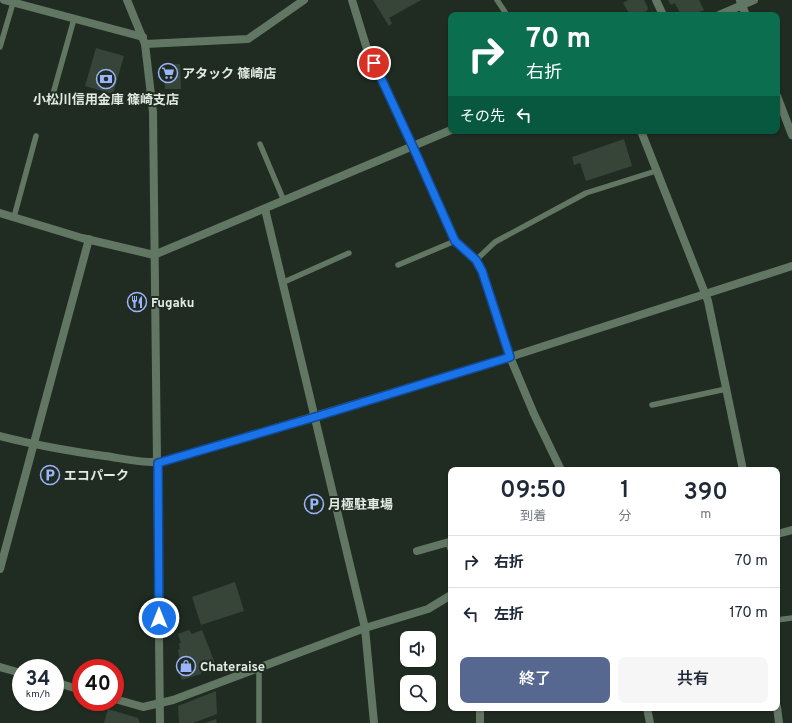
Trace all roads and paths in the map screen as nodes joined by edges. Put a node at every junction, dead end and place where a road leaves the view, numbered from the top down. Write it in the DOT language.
graph roads {
  1 [pos="4,0"];
  2 [pos="127,0"];
  3 [pos="304,0"];
  4 [pos="352,0"];
  5 [pos="497,0"];
  6 [pos="656,0"];
  7 [pos="754,0"];
  8 [pos="741,2"];
  9 [pos="13,3"];
  10 [pos="505,12"];
  11 [pos="662,12"];
  12 [pos="724,12"];
  13 [pos="745,12"];
  14 [pos="74,19"];
  15 [pos="144,41"];
  16 [pos="0,47"];
  17 [pos="51,101"];
  18 [pos="780,104"];
  19 [pos="448,131"];
  20 [pos="642,134"];
  21 [pos="36,136"];
  22 [pos="792,136"];
  23 [pos="260,144"];
  24 [pos="413,147"];
  25 [pos="656,171"];
  26 [pos="284,201"];
  27 [pos="265,209"];
  28 [pos="0,213"];
  29 [pos="14,217"];
  30 [pos="89,239"];
  31 [pos="455,241"];
  32 [pos="350,253"];
  33 [pos="154,255"];
  34 [pos="476,260"];
  35 [pos="398,265"];
  36 [pos="792,266"];
  37 [pos="284,282"];
  38 [pos="705,294"];
  39 [pos="510,357"];
  40 [pos="726,390"];
  41 [pos="652,405"];
  42 [pos="315,417"];
  43 [pos="0,436"];
  44 [pos="34,445"];
  45 [pos="158,463"];
  46 [pos="560,467"];
  47 [pos="741,467"];
  48 [pos="792,530"];
  49 [pos="780,533"];
  50 [pos="448,542"];
  51 [pos="417,551"];
  52 [pos="0,569"];
  53 [pos="448,596"];
  54 [pos="792,618"];
  55 [pos="780,620"];
  56 [pos="366,628"];
  57 [pos="0,667"];
  58 [pos="259,668"];
  59 [pos="12,670"];
  60 [pos="124,701"];
  61 [pos="159,704"];
  62 [pos="480,711"];
  63 [pos="648,711"];
  64 [pos="778,711"];
  65 [pos="160,723"];
  66 [pos="259,723"];
  67 [pos="374,723"];
  68 [pos="480,723"];
  69 [pos="650,723"];
  70 [pos="779,723"];
  1 -- 9 [label="street"];
  2 -- 15 [label="street"];
  3 -- 15 [label="street"];
  4 -- 24 [label="street"];
  5 -- 10 [label="lane"];
  6 -- 11 [label="street"];
  7 -- 8 [label="street"];
  8 -- 12 [label="street"];
  8 -- 13 [label="street"];
  9 -- 14 [label="street"];
  9 -- 16 [label="lane"];
  14 -- 15 [label="street"];
  14 -- 17 [label="lane"];
  15 -- 33 [label="street"];
  18 -- 22 [label="street"];
  19 -- 24 [label="street"];
  20 -- 25 [label="street"];
  21 -- 29 [label="lane"];
  23 -- 26 [label="lane"];
  24 -- 26 [label="street"];
  24 -- 31 [label="street"];
  25 -- 34 [label="lane"];
  25 -- 38 [label="street"];
  26 -- 27 [label="street"];
  27 -- 33 [label="street"];
  27 -- 37 [label="street"];
  28 -- 29 [label="street"];
  29 -- 30 [label="street"];
  30 -- 33 [label="street"];
  30 -- 44 [label="street"];
  31 -- 34 [label="street"];
  31 -- 35 [label="lane"];
  32 -- 37 [label="lane"];
  33 -- 45 [label="street"];
  34 -- 39 [label="street"];
  36 -- 38 [label="street"];
  37 -- 42 [label="street"];
  38 -- 39 [label="street"];
  38 -- 40 [label="street"];
  39 -- 42 [label="street"];
  39 -- 46 [label="street"];
  40 -- 41 [label="lane"];
  40 -- 47 [label="street"];
  42 -- 45 [label="street"];
  42 -- 56 [label="street"];
  43 -- 44 [label="street"];
  44 -- 45 [label="street"];
  44 -- 52 [label="street"];
  45 -- 61 [label="street"];
  48 -- 49 [label="street"];
  50 -- 51 [label="street"];
  53 -- 56 [label="street"];
  54 -- 55 [label="lane"];
  56 -- 58 [label="street"];
  56 -- 67 [label="street"];
  57 -- 59 [label="street"];
  58 -- 61 [label="street"];
  58 -- 66 [label="lane"];
  60 -- 61 [label="street"];
  61 -- 65 [label="street"];
  62 -- 68 [label="street"];
  63 -- 69 [label="street"];
  64 -- 70 [label="street"];
}
